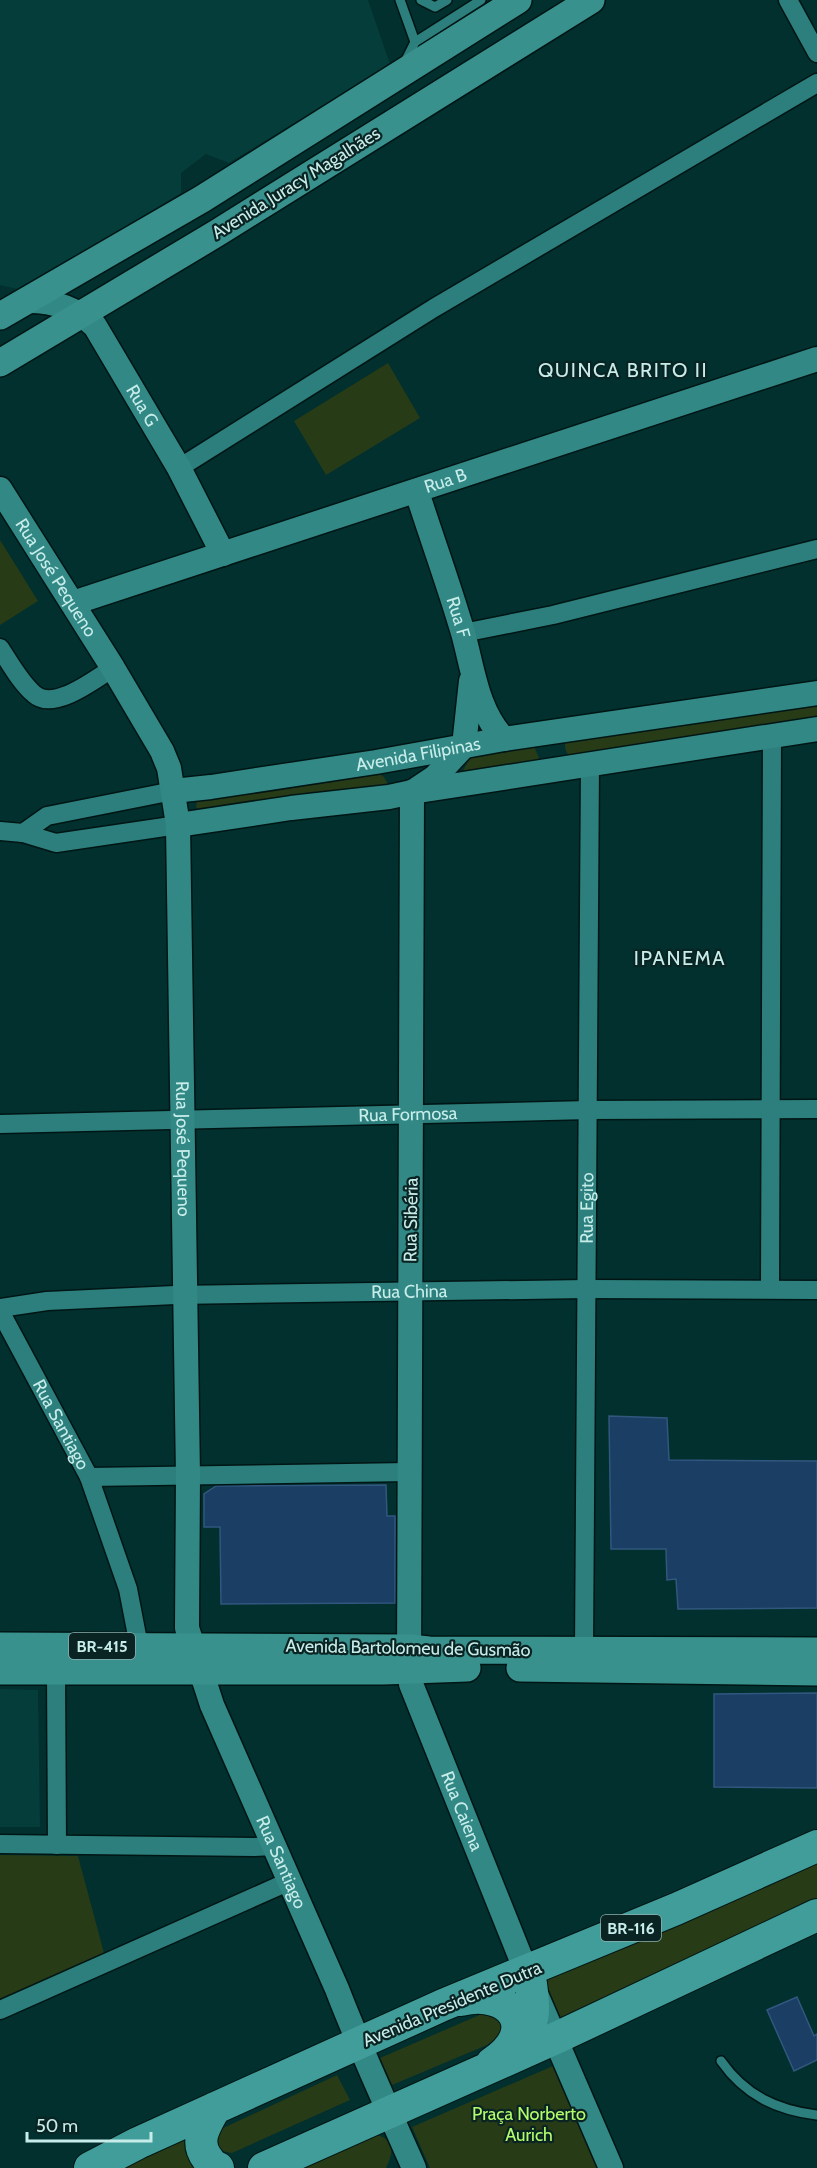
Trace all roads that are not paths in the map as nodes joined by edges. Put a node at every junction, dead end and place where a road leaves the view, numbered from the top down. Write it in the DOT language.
graph roads {
  1 [pos="400,0"];
  2 [pos="421,0"];
  3 [pos="447,0"];
  4 [pos="481,0"];
  5 [pos="518,0"];
  6 [pos="591,0"];
  7 [pos="788,0"];
  8 [pos="414,42"];
  9 [pos="817,53"];
  10 [pos="397,77"];
  11 [pos="817,83"];
  12 [pos="202,199"];
  13 [pos="217,233"];
  14 [pos="24,301"];
  15 [pos="82,314"];
  16 [pos="0,316"];
  17 [pos="817,359"];
  18 [pos="0,363"];
  19 [pos="179,468"];
  20 [pos="0,489"];
  21 [pos="417,492"];
  22 [pos="817,549"];
  23 [pos="224,554"];
  24 [pos="73,603"];
  25 [pos="463,633"];
  26 [pos="0,648"];
  27 [pos="113,668"];
  28 [pos="472,671"];
  29 [pos="817,693"];
  30 [pos="817,729"];
  31 [pos="561,731"];
  32 [pos="531,736"];
  33 [pos="772,736"];
  34 [pos="504,739"];
  35 [pos="464,746"];
  36 [pos="376,762"];
  37 [pos="578,766"];
  38 [pos="537,772"];
  39 [pos="173,791"];
  40 [pos="412,792"];
  41 [pos="178,825"];
  42 [pos="0,831"];
  43 [pos="23,832"];
  44 [pos="817,1109"];
  45 [pos="589,1110"];
  46 [pos="771,1110"];
  47 [pos="412,1114"];
  48 [pos="181,1119"];
  49 [pos="0,1124"];
  50 [pos="586,1289"];
  51 [pos="770,1289"];
  52 [pos="817,1290"];
  53 [pos="410,1292"];
  54 [pos="185,1295"];
  55 [pos="0,1309"];
  56 [pos="409,1472"];
  57 [pos="188,1476"];
  58 [pos="89,1477"];
  59 [pos="0,1646"];
  60 [pos="139,1646"];
  61 [pos="584,1650"];
  62 [pos="817,1651"];
  63 [pos="199,1654"];
  64 [pos="409,1658"];
  65 [pos="0,1671"];
  66 [pos="56,1671"];
  67 [pos="169,1671"];
  68 [pos="817,1672"];
  69 [pos="212,1705"];
  70 [pos="0,1845"];
  71 [pos="57,1845"];
  72 [pos="274,1845"];
  73 [pos="817,1846"];
  74 [pos="290,1881"];
  75 [pos="817,1915"];
  76 [pos="528,1978"];
  77 [pos="443,2005"];
  78 [pos="0,2010"];
  79 [pos="555,2038"];
  80 [pos="359,2043"];
  81 [pos="512,2048"];
  82 [pos="721,2061"];
  83 [pos="476,2073"];
  84 [pos="215,2108"];
  85 [pos="389,2112"];
  86 [pos="817,2115"];
  87 [pos="90,2168"];
  88 [pos="218,2168"];
  89 [pos="264,2168"];
  90 [pos="414,2168"];
  91 [pos="611,2168"];
  1 -- 8 [label="lane"];
  2 -- 3 [label="lane"];
  4 -- 8 [label="lane"];
  5 -- 10 [label="main road, Avenida Juracy Magalhães"];
  6 -- 13 [label="main road, Avenida Juracy Magalhães"];
  7 -- 9 [label="street"];
  8 -- 10 [label="lane"];
  10 -- 12 [label="main road, Avenida Juracy Magalhães"];
  11 -- 19 [label="street"];
  12 -- 13 [label="main road"];
  12 -- 14 [label="main road, Avenida Juracy Magalhães"];
  13 -- 15 [label="main road, Avenida Juracy Magalhães"];
  14 -- 15 [label="main road, Rua G"];
  14 -- 16 [label="main road, Avenida Juracy Magalhães"];
  15 -- 18 [label="main road, Avenida Juracy Magalhães"];
  15 -- 19 [label="main road, Rua G"];
  17 -- 21 [label="main road, Rua B"];
  19 -- 23 [label="main road, Rua G"];
  20 -- 24 [label="main road, Rua José Pequeno"];
  21 -- 23 [label="main road, Rua B"];
  21 -- 25 [label="main road, Rua F"];
  22 -- 25 [label="street"];
  23 -- 24 [label="main road, Rua B"];
  24 -- 27 [label="main road, Rua José Pequeno"];
  25 -- 28 [label="main road, Rua F"];
  26 -- 27 [label="street"];
  27 -- 39 [label="main road, Rua José Pequeno"];
  28 -- 34 [label="main road, Rua F"];
  28 -- 35 [label="main road"];
  29 -- 31 [label="main road, Avenida Filipinas"];
  30 -- 33 [label="main road, Avenida Filipinas"];
  31 -- 32 [label="main road, Avenida Filipinas"];
  31 -- 37 [label="main road"];
  32 -- 34 [label="main road, Avenida Filipinas"];
  32 -- 38 [label="main road"];
  33 -- 37 [label="main road, Avenida Filipinas"];
  33 -- 46 [label="street"];
  34 -- 35 [label="main road, Avenida Filipinas"];
  35 -- 36 [label="main road, Avenida Filipinas"];
  35 -- 40 [label="main road"];
  36 -- 39 [label="main road, Avenida Filipinas"];
  36 -- 40 [label="main road"];
  37 -- 38 [label="main road, Avenida Filipinas"];
  37 -- 45 [label="street, Rua Egito"];
  38 -- 40 [label="main road, Avenida Filipinas"];
  39 -- 41 [label="main road, Rua José Pequeno"];
  39 -- 43 [label="street, Avenida Filipinas"];
  40 -- 41 [label="main road, Avenida Filipinas"];
  40 -- 47 [label="main road, Rua Sibéria"];
  41 -- 43 [label="street, Avenida Filipinas"];
  41 -- 48 [label="main road, Rua José Pequeno"];
  42 -- 43 [label="street, Avenida Filipinas"];
  44 -- 46 [label="street, Rua Formosa"];
  45 -- 46 [label="street, Rua Formosa"];
  45 -- 47 [label="street, Rua Formosa"];
  45 -- 50 [label="street, Rua Egito"];
  46 -- 51 [label="street"];
  47 -- 48 [label="street, Rua Formosa"];
  47 -- 53 [label="main road, Rua Sibéria"];
  48 -- 49 [label="street, Rua Formosa"];
  48 -- 54 [label="main road, Rua José Pequeno"];
  50 -- 51 [label="street, Rua China"];
  50 -- 53 [label="street, Rua China"];
  50 -- 61 [label="street, Rua Egito"];
  51 -- 52 [label="street, Rua China"];
  53 -- 54 [label="street, Rua China"];
  53 -- 56 [label="main road, Rua Sibéria"];
  54 -- 55 [label="street, Rua China"];
  54 -- 57 [label="main road, Rua José Pequeno"];
  55 -- 58 [label="street, Rua Santiago"];
  56 -- 57 [label="street"];
  56 -- 64 [label="main road, Rua Sibéria"];
  57 -- 58 [label="street"];
  57 -- 63 [label="main road, Rua José Pequeno"];
  58 -- 60 [label="street, Rua Santiago"];
  59 -- 60 [label="main road, Avenida Bartolomeu de Gusmão / BR-415"];
  60 -- 63 [label="main road, Avenida Bartolomeu de Gusmão / BR-415"];
  61 -- 62 [label="main road, Avenida Bartolomeu de Gusmão"];
  61 -- 64 [label="main road, Avenida Bartolomeu de Gusmão"];
  63 -- 64 [label="main road, Avenida Bartolomeu de Gusmão"];
  63 -- 67 [label="main road, Avenida Bartolomeu de Gusmão"];
  63 -- 69 [label="main road, Rua Santiago"];
  64 -- 68 [label="main road, Avenida Bartolomeu de Gusmão"];
  64 -- 76 [label="main road, Rua Caiena"];
  65 -- 66 [label="main road, Avenida Bartolomeu de Gusmão"];
  66 -- 67 [label="main road, Avenida Bartolomeu de Gusmão"];
  66 -- 71 [label="street"];
  67 -- 69 [label="main road"];
  69 -- 72 [label="main road, Rua Santiago"];
  70 -- 71 [label="street"];
  71 -- 72 [label="street"];
  72 -- 74 [label="main road, Rua Santiago"];
  73 -- 76 [label="highway, Avenida Presidente Dutra / BR-116"];
  74 -- 78 [label="street"];
  74 -- 80 [label="main road, Rua Santiago"];
  75 -- 79 [label="highway"];
  76 -- 77 [label="highway, Avenida Presidente Dutra / BR-116"];
  76 -- 79 [label="main road, Rua Caiena"];
  76 -- 81 [label="highway"];
  77 -- 80 [label="highway, Avenida Presidente Dutra / BR-116"];
  77 -- 81 [label="highway"];
  79 -- 83 [label="highway"];
  79 -- 91 [label="main road, Rua Caiena"];
  80 -- 84 [label="highway, Avenida Presidente Dutra / BR-116"];
  80 -- 85 [label="main road, Rua Santiago"];
  81 -- 83 [label="highway"];
  82 -- 86 [label="lane"];
  83 -- 85 [label="highway"];
  84 -- 87 [label="highway, Avenida Presidente Dutra / BR-116"];
  84 -- 88 [label="highway"];
  85 -- 89 [label="highway"];
  85 -- 90 [label="main road, Rua Santiago"];
}
